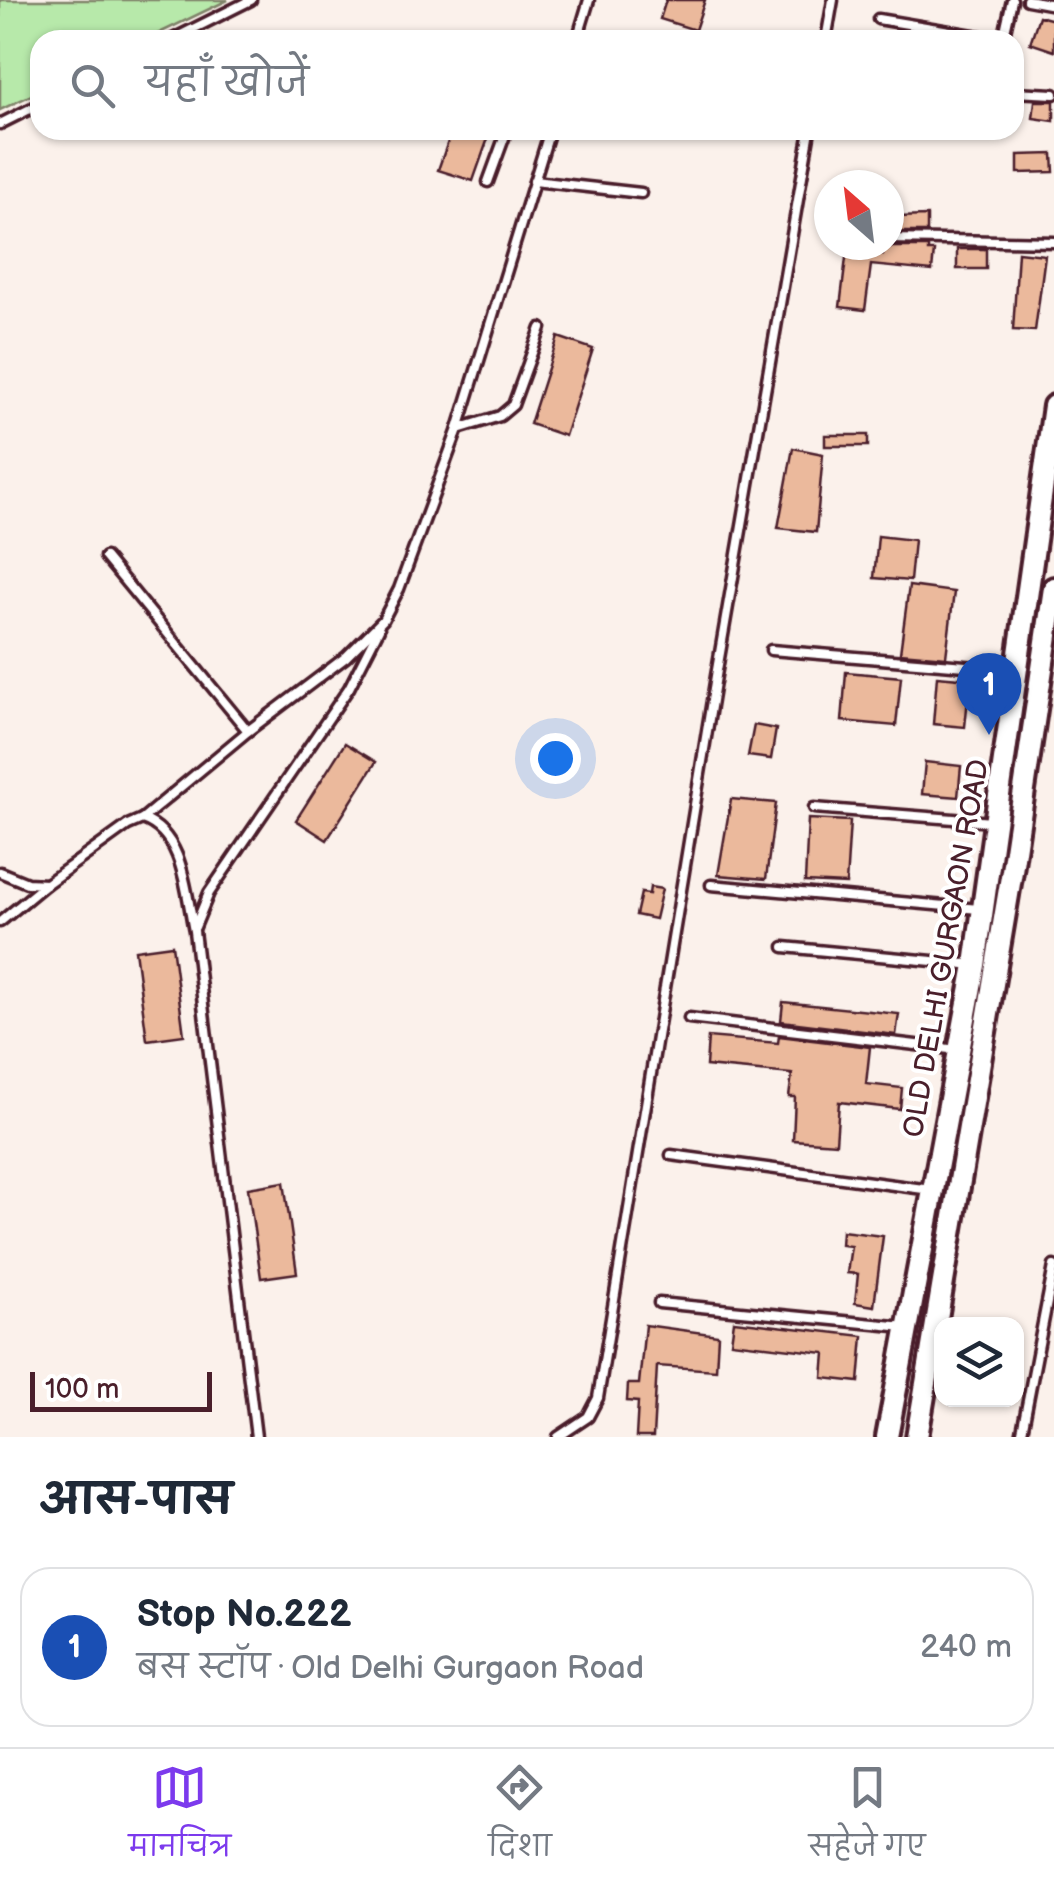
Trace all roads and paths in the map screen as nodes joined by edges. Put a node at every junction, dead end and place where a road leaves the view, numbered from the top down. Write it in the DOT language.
graph roads {
  1 [pos="251,0"];
  2 [pos="589,0"];
  3 [pos="833,0"];
  4 [pos="1012,0"];
  5 [pos="1028,0"];
  6 [pos="1054,5"];
  7 [pos="878,19"];
  8 [pos="191,30"];
  9 [pos="581,30"];
  10 [pos="828,30"];
  11 [pos="943,30"];
  12 [pos="1005,30"];
  13 [pos="1024,92"];
  14 [pos="1054,94"];
  15 [pos="30,109"];
  16 [pos="0,124"];
  17 [pos="503,140"];
  18 [pos="547,140"];
  19 [pos="808,140"];
  20 [pos="534,181"];
  21 [pos="488,182"];
  22 [pos="641,194"];
  23 [pos="904,239"];
  24 [pos="1054,242"];
  25 [pos="540,328"];
  26 [pos="1054,406"];
  27 [pos="458,429"];
  28 [pos="105,557"];
  29 [pos="1054,588"];
  30 [pos="383,620"];
  31 [pos="1024,621"];
  32 [pos="1052,626"];
  33 [pos="771,650"];
  34 [pos="1018,670"];
  35 [pos="248,730"];
  36 [pos="814,808"];
  37 [pos="142,819"];
  38 [pos="997,822"];
  39 [pos="0,872"];
  40 [pos="46,884"];
  41 [pos="712,885"];
  42 [pos="983,910"];
  43 [pos="0,922"];
  44 [pos="194,931"];
  45 [pos="784,947"];
  46 [pos="974,965"];
  47 [pos="689,1018"];
  48 [pos="958,1050"];
  49 [pos="672,1154"];
  50 [pos="931,1190"];
  51 [pos="1054,1266"];
  52 [pos="659,1303"];
  53 [pos="905,1327"];
  54 [pos="256,1437"];
  55 [pos="558,1437"];
  56 [pos="887,1437"];
  57 [pos="917,1437"];
  58 [pos="1021,1437"];
  1 -- 8 [label="lane"];
  2 -- 9 [label="lane"];
  3 -- 10 [label="lane"];
  4 -- 12 [label="lane"];
  5 -- 6 [label="lane"];
  7 -- 11 [label="lane"];
  13 -- 14 [label="lane"];
  15 -- 16 [label="lane"];
  17 -- 21 [label="lane"];
  18 -- 20 [label="lane"];
  19 -- 55 [label="lane"];
  20 -- 22 [label="lane"];
  20 -- 27 [label="lane"];
  23 -- 24 [label="lane"];
  25 -- 27 [label="lane"];
  26 -- 31 [label="main road, OLD DELHI GURGAON ROAD"];
  27 -- 30 [label="lane"];
  28 -- 35 [label="lane"];
  29 -- 32 [label="main road, OLD DELHI GURGAON ROAD"];
  30 -- 35 [label="lane"];
  30 -- 44 [label="lane"];
  31 -- 32 [label="main road"];
  31 -- 34 [label="main road, OLD DELHI GURGAON ROAD"];
  32 -- 57 [label="main road, OLD DELHI GURGAON ROAD"];
  33 -- 34 [label="lane"];
  34 -- 38 [label="main road, OLD DELHI GURGAON ROAD"];
  35 -- 37 [label="lane"];
  36 -- 38 [label="lane"];
  37 -- 40 [label="lane"];
  37 -- 44 [label="lane"];
  38 -- 42 [label="main road, OLD DELHI GURGAON ROAD"];
  39 -- 40 [label="lane"];
  40 -- 43 [label="lane"];
  41 -- 42 [label="lane"];
  42 -- 46 [label="main road, OLD DELHI GURGAON ROAD"];
  44 -- 54 [label="lane"];
  45 -- 46 [label="lane"];
  46 -- 48 [label="main road, OLD DELHI GURGAON ROAD"];
  47 -- 48 [label="lane"];
  48 -- 50 [label="main road, OLD DELHI GURGAON ROAD"];
  49 -- 50 [label="lane"];
  50 -- 53 [label="main road, OLD DELHI GURGAON ROAD"];
  51 -- 58 [label="lane"];
  52 -- 53 [label="lane"];
  53 -- 56 [label="main road, OLD DELHI GURGAON ROAD"];
}
